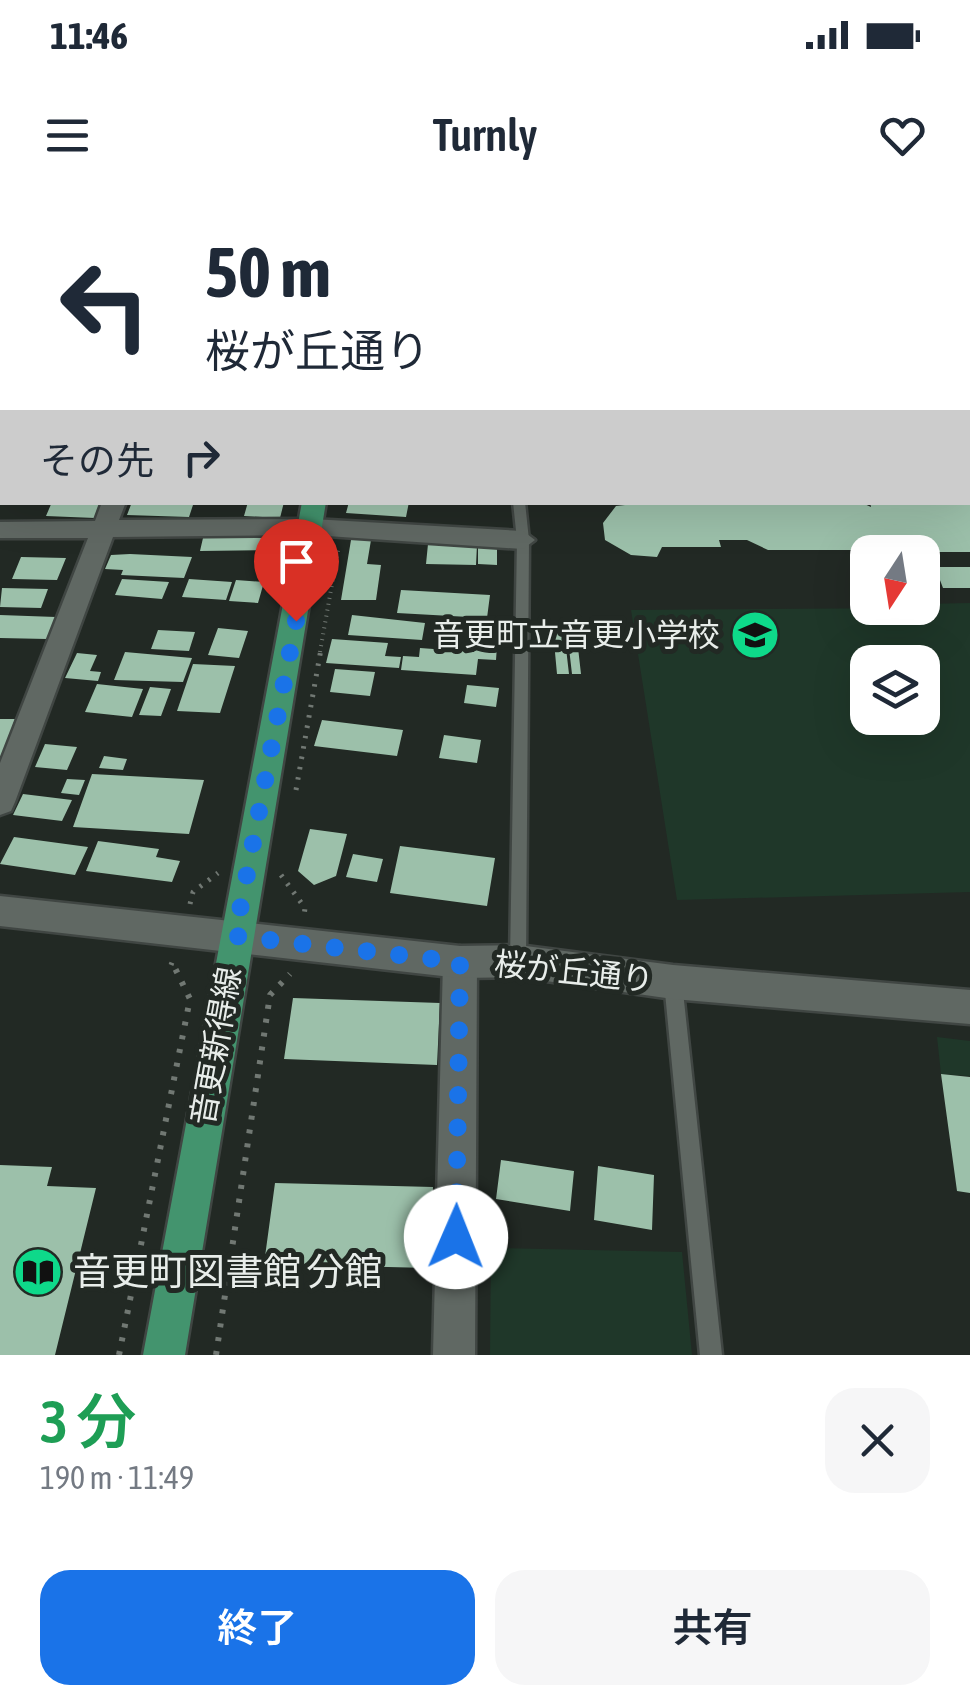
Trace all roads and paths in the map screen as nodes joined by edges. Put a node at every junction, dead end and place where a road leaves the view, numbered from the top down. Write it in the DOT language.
graph roads {
  1 [pos="519,505"];
  2 [pos="111,516"];
  3 [pos="323,519"];
  4 [pos="0,530"];
  5 [pos="523,540"];
  6 [pos="294,799"];
  7 [pos="0,802"];
  8 [pos="284,857"];
  9 [pos="193,892"];
  10 [pos="0,911"];
  11 [pos="185,931"];
  12 [pos="235,936"];
  13 [pos="300,941"];
  14 [pos="518,961"];
  15 [pos="460,962"];
  16 [pos="673,982"];
  17 [pos="970,1007"];
  18 [pos="119,1355"];
  19 [pos="164,1355"];
  20 [pos="216,1355"];
  21 [pos="454,1355"];
  22 [pos="711,1355"];
  1 -- 5 [label="lane"];
  2 -- 3 [label="street"];
  2 -- 4 [label="street"];
  2 -- 7 [label="street"];
  3 -- 5 [label="street"];
  3 -- 6 [label="path"];
  3 -- 12 [label="main road, 音更新得線"];
  5 -- 14 [label="lane"];
  8 -- 13 [label="path"];
  9 -- 11 [label="path"];
  10 -- 11 [label="street, 桜が丘通り"];
  11 -- 12 [label="street, 桜が丘通り"];
  11 -- 18 [label="path"];
  12 -- 13 [label="street, 桜が丘通り"];
  12 -- 19 [label="main road, 音更新得線"];
  13 -- 15 [label="street, 桜が丘通り"];
  13 -- 20 [label="path"];
  14 -- 15 [label="street, 桜が丘通り"];
  14 -- 16 [label="street, 桜が丘通り"];
  15 -- 21 [label="street"];
  16 -- 17 [label="street, 桜が丘通り"];
  16 -- 22 [label="lane"];
}
